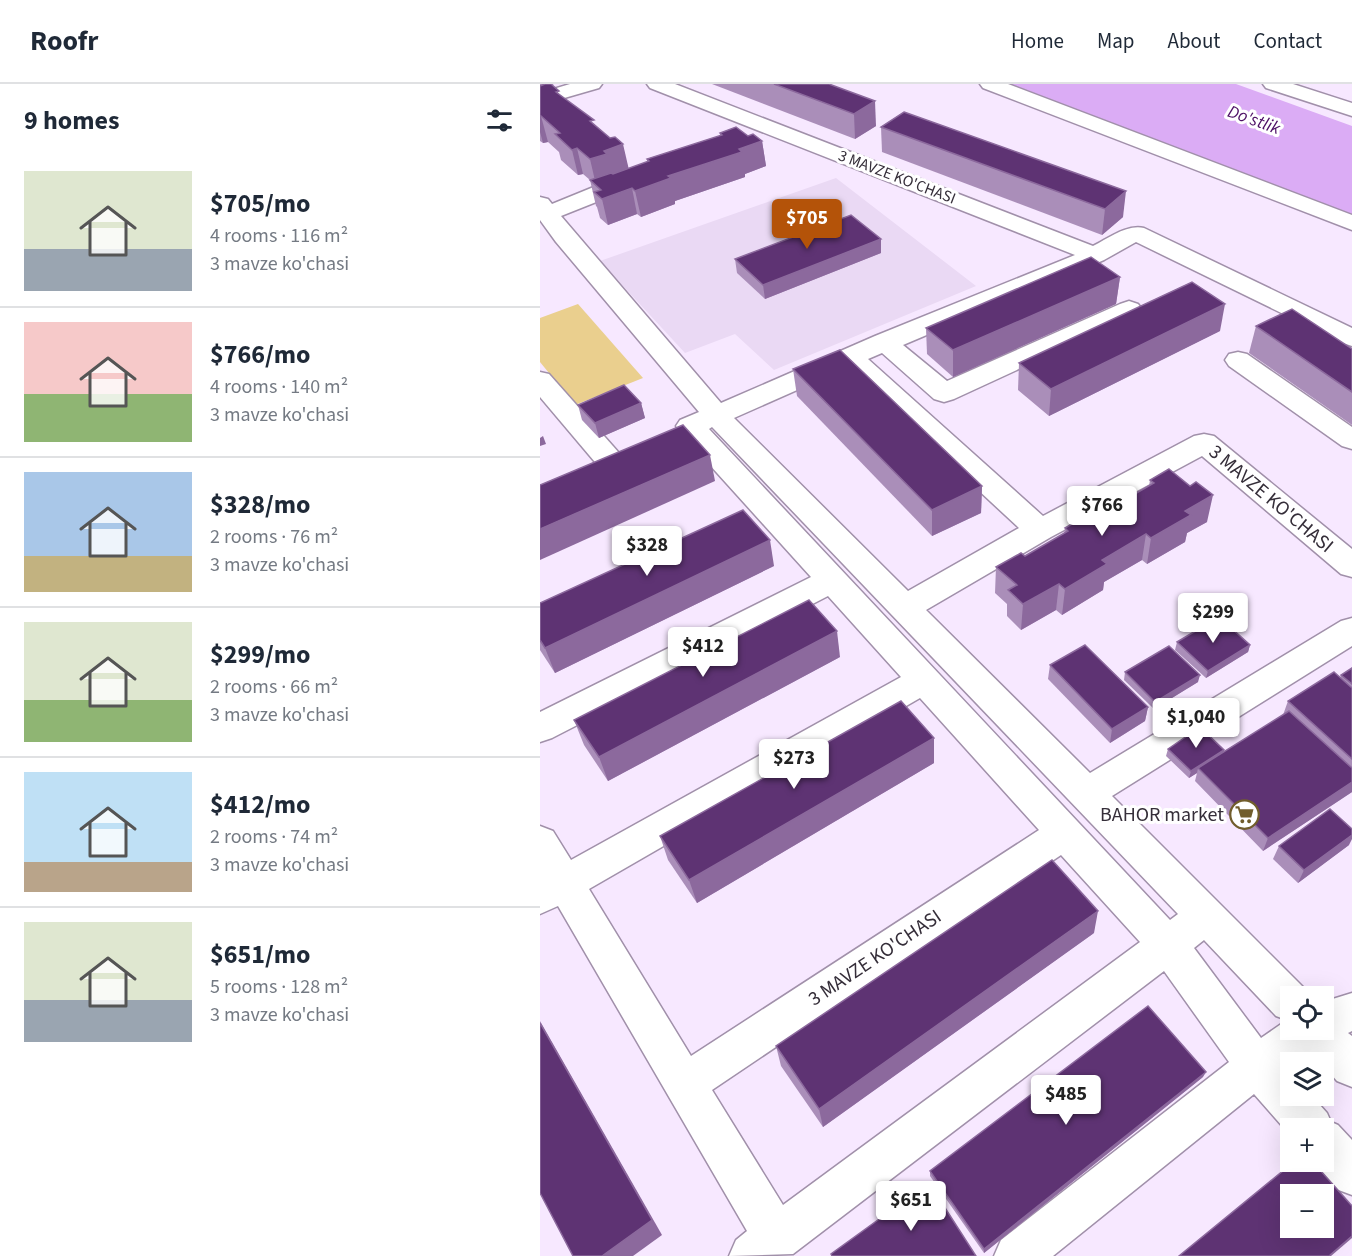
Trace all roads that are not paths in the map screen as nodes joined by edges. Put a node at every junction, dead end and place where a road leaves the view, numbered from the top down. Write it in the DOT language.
graph roads {
  1 [pos="592,84"];
  2 [pos="657,84"];
  3 [pos="990,84"];
  4 [pos="1273,84"];
  5 [pos="540,99"];
  6 [pos="1352,110"];
  7 [pos="765,127"];
  8 [pos="732,140"];
  9 [pos="657,170"];
  10 [pos="544,209"];
  11 [pos="1352,223"];
  12 [pos="564,237"];
  13 [pos="540,245"];
  14 [pos="1096,255"];
  15 [pos="1129,309"];
  16 [pos="1352,338"];
  17 [pos="884,342"];
  18 [pos="850,357"];
  19 [pos="1238,360"];
  20 [pos="540,380"];
  21 [pos="692,426"];
  22 [pos="1352,440"];
  23 [pos="610,461"];
  24 [pos="1040,530"];
  25 [pos="1352,566"];
  26 [pos="832,580"];
  27 [pos="904,608"];
  28 [pos="1352,630"];
  29 [pos="924,680"];
  30 [pos="540,728"];
  31 [pos="1086,794"];
  32 [pos="1064,833"];
  33 [pos="540,842"];
  34 [pos="552,890"];
  35 [pos="1206,916"];
  36 [pos="1167,944"];
  37 [pos="1280,992"];
  38 [pos="1352,1012"];
  39 [pos="1334,1018"];
  40 [pos="1293,1040"];
  41 [pos="1327,1040"];
  42 [pos="1257,1066"];
  43 [pos="1352,1066"];
  44 [pos="685,1084"];
  45 [pos="1303,1118"];
  46 [pos="1334,1153"];
  47 [pos="1352,1173"];
  48 [pos="765,1247"];
  49 [pos="1017,1256"];
  1 -- 5 [label="street"];
  2 -- 7 [label="street, 3 MAVZE KO'CHASI"];
  3 -- 11 [label="street"];
  4 -- 6 [label="street"];
  7 -- 8 [label="street"];
  7 -- 14 [label="street, 3 MAVZE KO'CHASI"];
  9 -- 10 [label="street"];
  10 -- 12 [label="street"];
  12 -- 13 [label="street"];
  12 -- 21 [label="street"];
  14 -- 16 [label="street"];
  14 -- 17 [label="street"];
  15 -- 17 [label="street"];
  17 -- 18 [label="street"];
  18 -- 21 [label="street"];
  18 -- 24 [label="street"];
  19 -- 22 [label="street"];
  20 -- 23 [label="street"];
  21 -- 26 [label="street"];
  21 -- 27 [label="street"];
  24 -- 25 [label="street, 3 MAVZE KO'CHASI"];
  24 -- 27 [label="street, 3 MAVZE KO'CHASI"];
  26 -- 29 [label="street"];
  26 -- 30 [label="street"];
  27 -- 31 [label="street"];
  28 -- 31 [label="street"];
  29 -- 32 [label="street"];
  29 -- 34 [label="street"];
  31 -- 35 [label="street"];
  32 -- 36 [label="street"];
  32 -- 44 [label="street, 3 MAVZE KO'CHASI"];
  33 -- 34 [label="street"];
  34 -- 44 [label="street"];
  35 -- 36 [label="street"];
  35 -- 37 [label="street"];
  36 -- 42 [label="street"];
  36 -- 48 [label="street"];
  38 -- 39 [label="street"];
  40 -- 42 [label="street"];
  41 -- 43 [label="street"];
  42 -- 45 [label="street"];
  42 -- 49 [label="street"];
  44 -- 48 [label="street"];
  46 -- 47 [label="street"];
}
